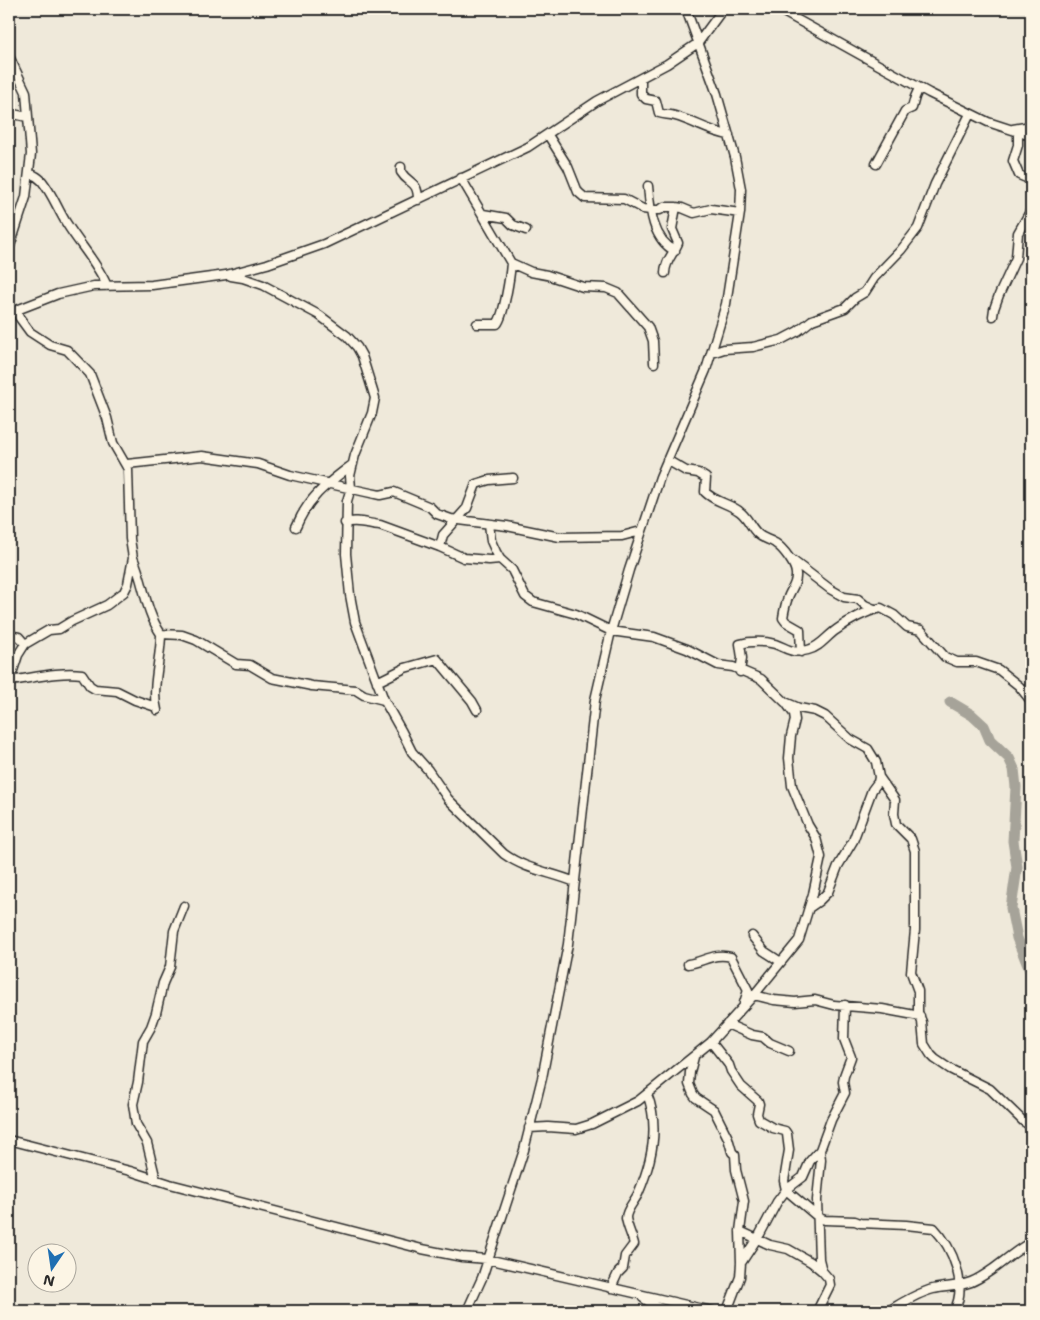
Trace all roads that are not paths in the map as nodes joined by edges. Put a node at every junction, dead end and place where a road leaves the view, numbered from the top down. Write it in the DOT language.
graph roads {
  1 [pos="686,9"];
  2 [pos="723,9"];
  3 [pos="778,9"];
  4 [pos="698,42"];
  5 [pos="9,56"];
  6 [pos="641,78"];
  7 [pos="919,88"];
  8 [pos="9,113"];
  9 [pos="970,114"];
  10 [pos="27,117"];
  11 [pos="1030,126"];
  12 [pos="1009,130"];
  13 [pos="1018,132"];
  14 [pos="729,134"];
  15 [pos="548,135"];
  16 [pos="1031,136"];
  17 [pos="876,164"];
  18 [pos="401,167"];
  19 [pos="29,173"];
  20 [pos="461,178"];
  21 [pos="1031,180"];
  22 [pos="648,186"];
  23 [pos="418,200"];
  24 [pos="676,207"];
  25 [pos="650,210"];
  26 [pos="1031,210"];
  27 [pos="740,213"];
  28 [pos="483,214"];
  29 [pos="526,230"];
  30 [pos="9,249"];
  31 [pos="675,251"];
  32 [pos="511,263"];
  33 [pos="665,273"];
  34 [pos="226,275"];
  35 [pos="107,286"];
  36 [pos="17,310"];
  37 [pos="9,313"];
  38 [pos="994,316"];
  39 [pos="477,324"];
  40 [pos="712,353"];
  41 [pos="654,362"];
  42 [pos="667,460"];
  43 [pos="127,464"];
  44 [pos="353,464"];
  45 [pos="513,478"];
  46 [pos="327,484"];
  47 [pos="350,488"];
  48 [pos="458,518"];
  49 [pos="345,523"];
  50 [pos="489,524"];
  51 [pos="296,526"];
  52 [pos="641,531"];
  53 [pos="440,547"];
  54 [pos="787,556"];
  55 [pos="133,558"];
  56 [pos="500,559"];
  57 [pos="874,609"];
  58 [pos="610,630"];
  59 [pos="161,634"];
  60 [pos="9,635"];
  61 [pos="25,644"];
  62 [pos="801,652"];
  63 [pos="740,672"];
  64 [pos="9,682"];
  65 [pos="377,682"];
  66 [pos="384,700"];
  67 [pos="1031,701"];
  68 [pos="785,702"];
  69 [pos="477,710"];
  70 [pos="879,777"];
  71 [pos="575,882"];
  72 [pos="184,906"];
  73 [pos="809,908"];
  74 [pos="752,936"];
  75 [pos="781,962"];
  76 [pos="688,964"];
  77 [pos="751,992"];
  78 [pos="845,1004"];
  79 [pos="920,1016"];
  80 [pos="727,1024"];
  81 [pos="711,1042"];
  82 [pos="789,1051"];
  83 [pos="694,1057"];
  84 [pos="647,1094"];
  85 [pos="1031,1126"];
  86 [pos="529,1128"];
  87 [pos="9,1140"];
  88 [pos="820,1150"];
  89 [pos="156,1180"];
  90 [pos="786,1190"];
  91 [pos="819,1218"];
  92 [pos="740,1231"];
  93 [pos="757,1238"];
  94 [pos="1031,1242"];
  95 [pos="487,1259"];
  96 [pos="742,1263"];
  97 [pos="822,1271"];
  98 [pos="959,1286"];
  99 [pos="611,1288"];
  100 [pos="639,1295"];
  101 [pos="467,1311"];
  102 [pos="668,1311"];
  103 [pos="712,1311"];
  104 [pos="727,1311"];
  105 [pos="817,1311"];
  106 [pos="888,1311"];
  107 [pos="954,1311"];
  1 -- 4 [label="street"];
  2 -- 4 [label="street"];
  3 -- 7 [label="street"];
  4 -- 6 [label="street"];
  4 -- 14 [label="street"];
  5 -- 10 [label="street"];
  6 -- 14 [label="street"];
  6 -- 15 [label="street"];
  7 -- 9 [label="street"];
  7 -- 17 [label="street"];
  8 -- 10 [label="street"];
  9 -- 12 [label="street"];
  9 -- 40 [label="street"];
  10 -- 19 [label="street"];
  11 -- 12 [label="street"];
  12 -- 13 [label="street"];
  13 -- 16 [label="street"];
  13 -- 21 [label="street"];
  14 -- 27 [label="street"];
  15 -- 20 [label="street"];
  15 -- 25 [label="street"];
  18 -- 23 [label="street"];
  19 -- 30 [label="street"];
  19 -- 35 [label="street"];
  20 -- 23 [label="street"];
  20 -- 28 [label="street"];
  22 -- 25 [label="street"];
  23 -- 34 [label="street"];
  24 -- 25 [label="street"];
  24 -- 27 [label="street"];
  24 -- 31 [label="street"];
  25 -- 31 [label="street"];
  26 -- 38 [label="street"];
  27 -- 40 [label="street"];
  28 -- 29 [label="street"];
  28 -- 32 [label="street"];
  31 -- 33 [label="street"];
  32 -- 39 [label="street"];
  32 -- 41 [label="street"];
  34 -- 35 [label="street"];
  34 -- 44 [label="street"];
  35 -- 36 [label="street"];
  36 -- 37 [label="street"];
  36 -- 43 [label="street"];
  40 -- 42 [label="street"];
  42 -- 52 [label="street"];
  42 -- 54 [label="street"];
  43 -- 46 [label="street"];
  43 -- 55 [label="street"];
  44 -- 46 [label="street"];
  44 -- 47 [label="street"];
  45 -- 48 [label="street"];
  46 -- 47 [label="street"];
  46 -- 51 [label="street"];
  47 -- 48 [label="street"];
  47 -- 49 [label="street"];
  48 -- 50 [label="street"];
  48 -- 53 [label="street"];
  49 -- 53 [label="street"];
  49 -- 65 [label="street"];
  50 -- 52 [label="street"];
  50 -- 56 [label="street"];
  52 -- 58 [label="street"];
  53 -- 56 [label="street"];
  54 -- 57 [label="street"];
  54 -- 62 [label="street"];
  55 -- 59 [label="street"];
  55 -- 61 [label="street"];
  56 -- 58 [label="street"];
  57 -- 62 [label="street"];
  57 -- 67 [label="street"];
  58 -- 63 [label="street"];
  58 -- 71 [label="street"];
  59 -- 64 [label="street"];
  59 -- 66 [label="street"];
  60 -- 61 [label="street"];
  61 -- 64 [label="street"];
  62 -- 63 [label="street"];
  63 -- 68 [label="street"];
  65 -- 66 [label="street"];
  65 -- 69 [label="street"];
  66 -- 71 [label="street"];
  68 -- 70 [label="street"];
  68 -- 73 [label="street"];
  70 -- 73 [label="street"];
  70 -- 79 [label="street"];
  71 -- 86 [label="street"];
  72 -- 89 [label="street"];
  73 -- 75 [label="street"];
  74 -- 75 [label="street"];
  75 -- 77 [label="street"];
  76 -- 77 [label="street"];
  77 -- 78 [label="street"];
  77 -- 80 [label="street"];
  78 -- 79 [label="street"];
  78 -- 88 [label="street"];
  79 -- 85 [label="street"];
  80 -- 81 [label="street"];
  80 -- 82 [label="street"];
  81 -- 83 [label="street"];
  81 -- 90 [label="street"];
  83 -- 84 [label="street"];
  83 -- 92 [label="street"];
  84 -- 86 [label="street"];
  84 -- 99 [label="street"];
  86 -- 95 [label="street"];
  87 -- 89 [label="street"];
  88 -- 90 [label="street"];
  88 -- 91 [label="street"];
  89 -- 95 [label="street"];
  90 -- 91 [label="street"];
  90 -- 93 [label="street"];
  91 -- 97 [label="street"];
  91 -- 98 [label="street"];
  92 -- 93 [label="street"];
  92 -- 96 [label="street"];
  93 -- 96 [label="street"];
  93 -- 97 [label="street"];
  94 -- 98 [label="street"];
  95 -- 99 [label="street"];
  95 -- 101 [label="street"];
  96 -- 104 [label="street"];
  97 -- 105 [label="street"];
  98 -- 106 [label="street"];
  98 -- 107 [label="street"];
  99 -- 100 [label="street"];
  100 -- 102 [label="street"];
  100 -- 103 [label="street"];
}
